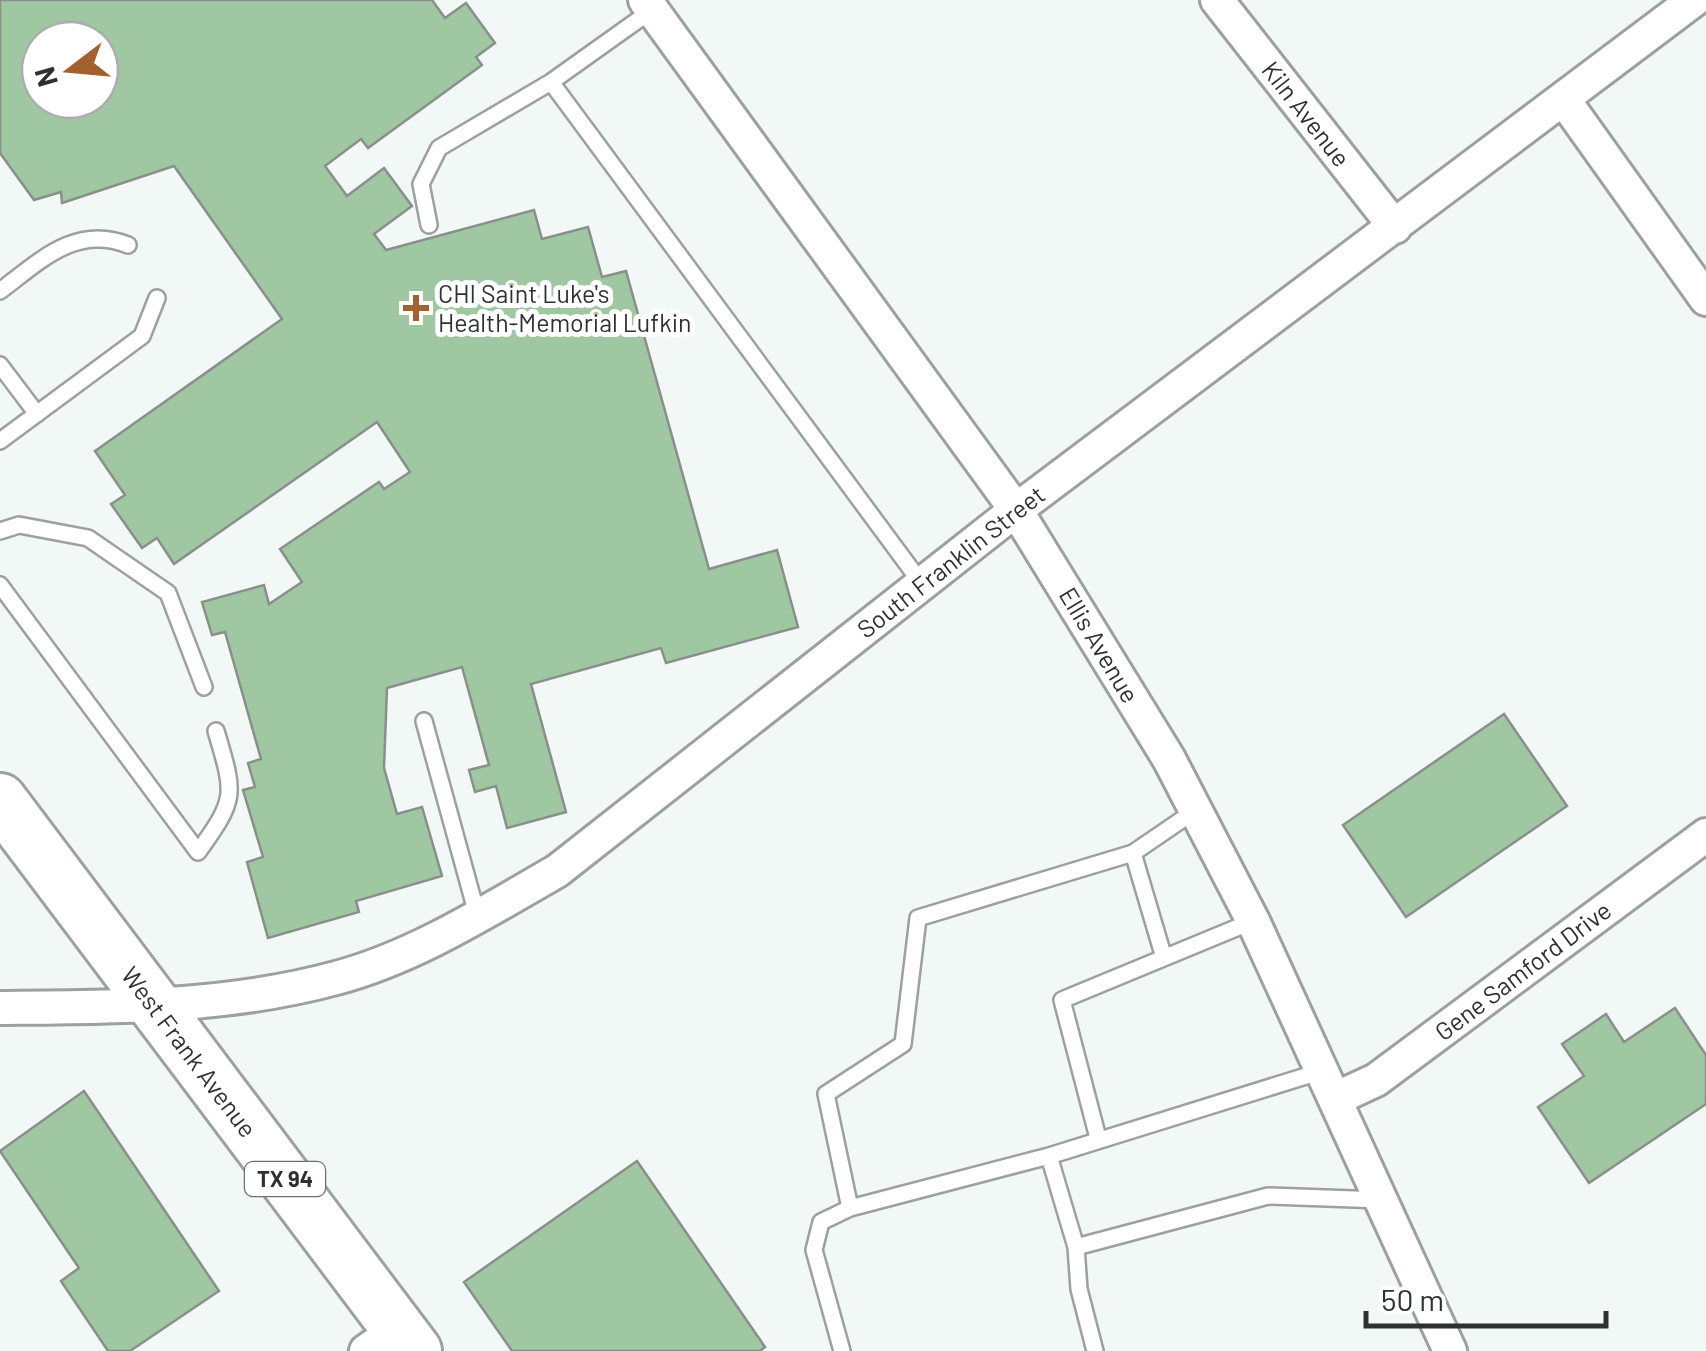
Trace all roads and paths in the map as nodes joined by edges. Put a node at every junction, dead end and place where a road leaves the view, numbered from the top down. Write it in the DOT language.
graph roads {
  1 [pos="1217,0"];
  2 [pos="1694,0"];
  3 [pos="648,5"];
  4 [pos="551,82"];
  5 [pos="1564,100"];
  6 [pos="429,225"];
  7 [pos="1395,228"];
  8 [pos="128,244"];
  9 [pos="0,290"];
  10 [pos="157,298"];
  11 [pos="1706,299"];
  12 [pos="0,365"];
  13 [pos="37,414"];
  14 [pos="0,441"];
  15 [pos="1016,510"];
  16 [pos="0,532"];
  17 [pos="922,584"];
  18 [pos="0,585"];
  19 [pos="204,687"];
  20 [pos="424,721"];
  21 [pos="216,730"];
  22 [pos="0,800"];
  23 [pos="1196,810"];
  24 [pos="1706,835"];
  25 [pos="1133,852"];
  26 [pos="478,918"];
  27 [pos="1254,921"];
  28 [pos="1164,958"];
  29 [pos="154,1006"];
  30 [pos="0,1008"];
  31 [pos="1329,1085"];
  32 [pos="1098,1138"];
  33 [pos="1049,1156"];
  34 [pos="1382,1200"];
  35 [pos="850,1208"];
  36 [pos="1076,1246"];
  37 [pos="393,1344"];
  38 [pos="842,1351"];
  39 [pos="1095,1351"];
  40 [pos="1450,1351"];
  1 -- 7 [label="street, Kiln Avenue"];
  2 -- 5 [label="street, South Franklin Street"];
  3 -- 4 [label="lane"];
  3 -- 15 [label="street, Ellis Avenue"];
  4 -- 6 [label="lane"];
  4 -- 17 [label="lane"];
  5 -- 7 [label="street, South Franklin Street"];
  5 -- 11 [label="street"];
  7 -- 15 [label="street, South Franklin Street"];
  8 -- 9 [label="lane"];
  10 -- 13 [label="lane"];
  12 -- 13 [label="lane"];
  13 -- 14 [label="lane"];
  15 -- 17 [label="street, South Franklin Street"];
  15 -- 23 [label="street, Ellis Avenue"];
  16 -- 19 [label="lane"];
  17 -- 26 [label="street, South Franklin Street"];
  18 -- 21 [label="lane"];
  20 -- 26 [label="lane"];
  22 -- 29 [label="main road, West Frank Avenue / TX 94"];
  23 -- 25 [label="lane"];
  23 -- 27 [label="street, Ellis Avenue"];
  24 -- 31 [label="street, Gene Samford Drive"];
  25 -- 28 [label="lane"];
  25 -- 35 [label="lane"];
  26 -- 29 [label="street, South Franklin Street"];
  27 -- 28 [label="lane"];
  27 -- 31 [label="street, Ellis Avenue"];
  28 -- 32 [label="lane"];
  29 -- 30 [label="street, South Franklin Street"];
  29 -- 37 [label="main road, West Frank Avenue / TX 94"];
  31 -- 32 [label="lane"];
  31 -- 34 [label="street, Ellis Avenue"];
  32 -- 33 [label="lane"];
  33 -- 35 [label="lane"];
  33 -- 36 [label="lane"];
  34 -- 36 [label="lane"];
  34 -- 40 [label="street, Ellis Avenue"];
  35 -- 38 [label="lane"];
  36 -- 39 [label="lane"];
}
